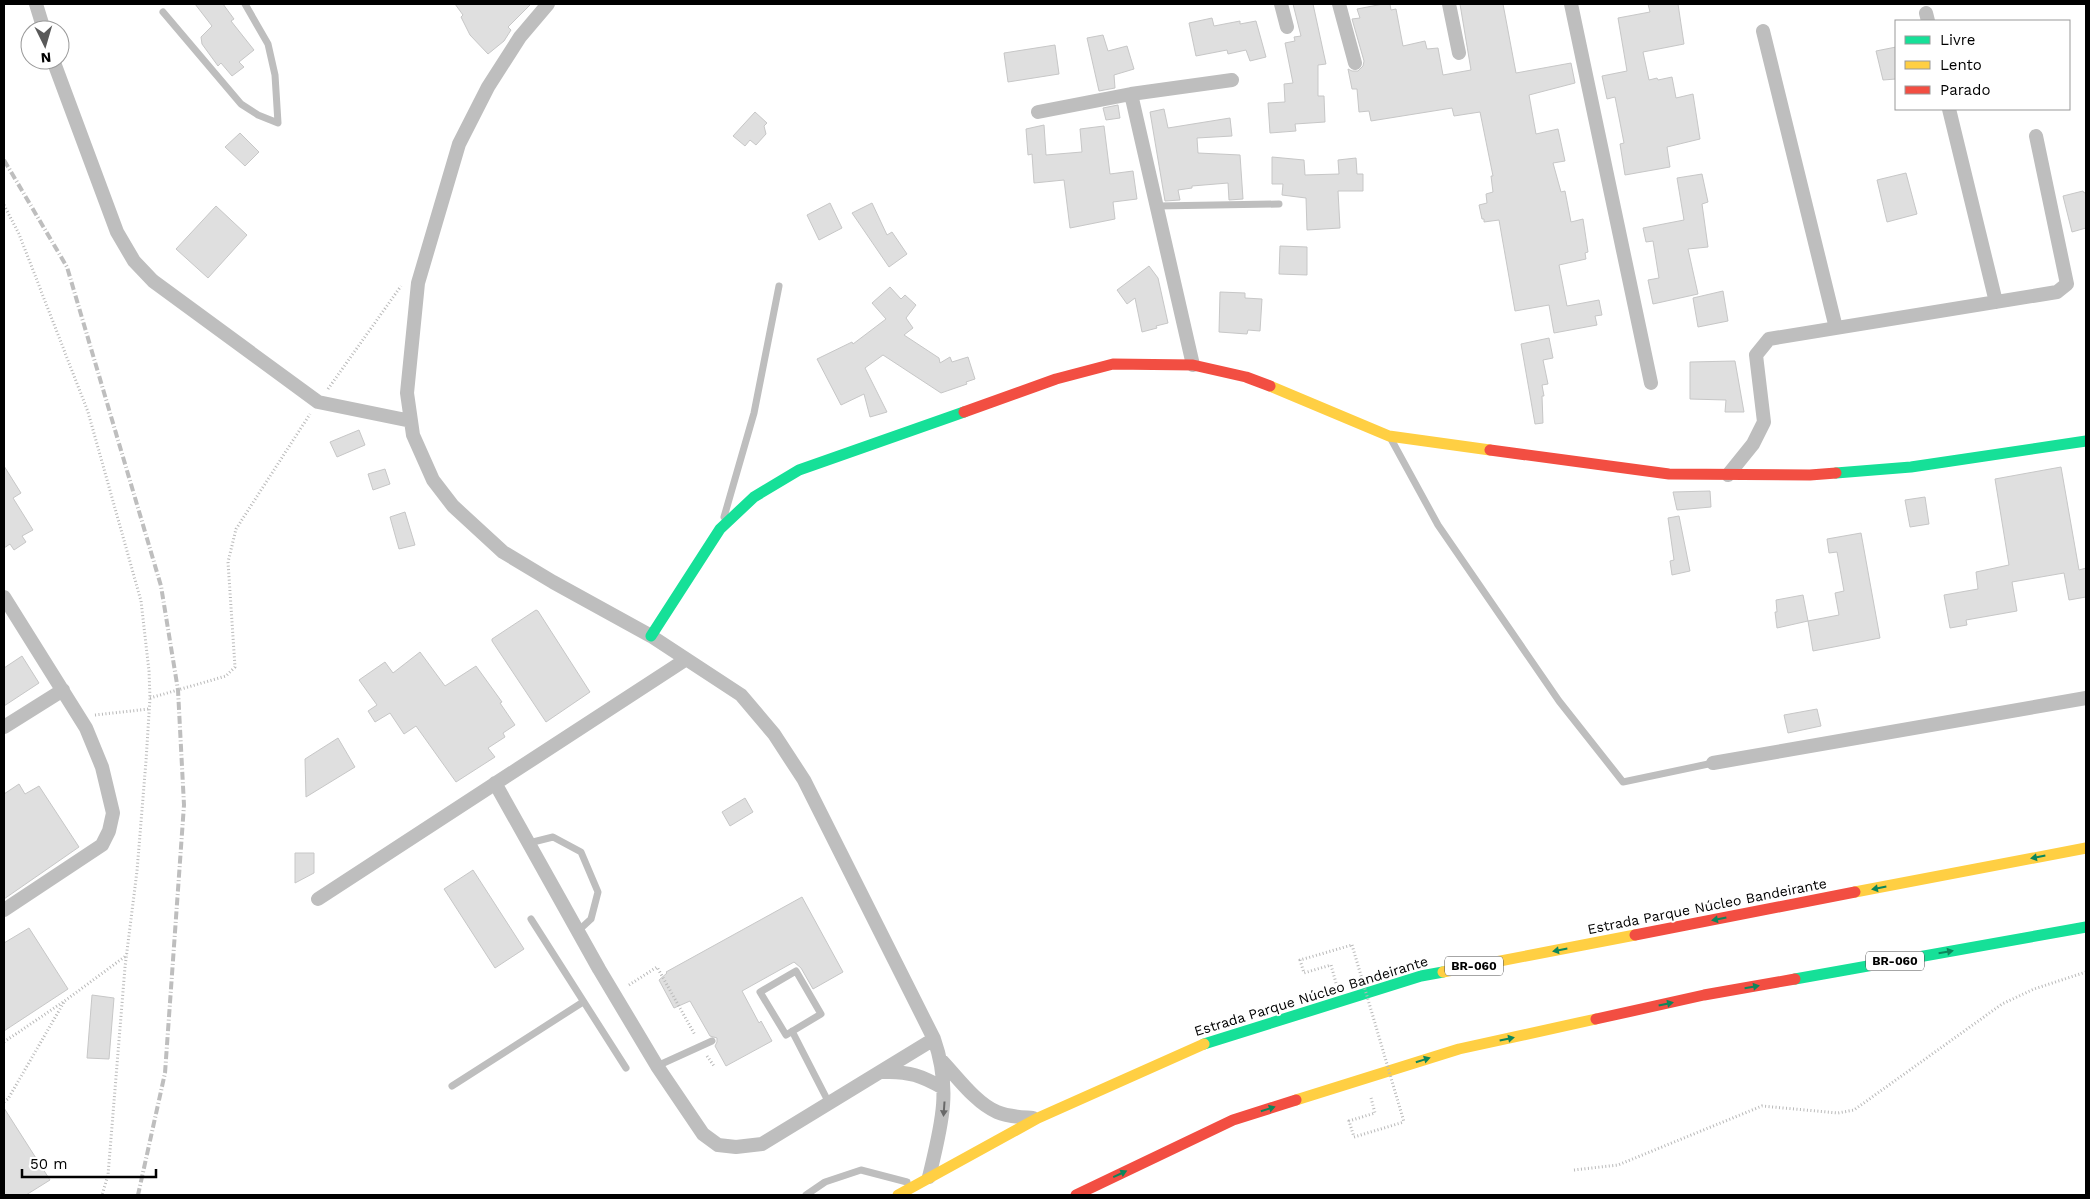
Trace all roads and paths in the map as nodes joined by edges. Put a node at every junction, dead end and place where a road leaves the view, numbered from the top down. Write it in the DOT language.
graph roads {
  1 [pos="36,4"];
  2 [pos="245,4"];
  3 [pos="548,4"];
  4 [pos="1281,4"];
  5 [pos="1339,4"];
  6 [pos="1449,4"];
  7 [pos="1571,4"];
  8 [pos="163,12"];
  9 [pos="41,20"];
  10 [pos="1287,27"];
  11 [pos="1764,31"];
  12 [pos="1459,54"];
  13 [pos="1356,63"];
  14 [pos="58,70"];
  15 [pos="1232,80"];
  16 [pos="1131,94"];
  17 [pos="1949,110"];
  18 [pos="1038,112"];
  19 [pos="2036,136"];
  20 [pos="1279,204"];
  21 [pos="4,205"];
  22 [pos="1157,206"];
  23 [pos="402,284"];
  24 [pos="779,286"];
  25 [pos="1996,302"];
  26 [pos="1836,328"];
  27 [pos="1193,364"];
  28 [pos="1650,383"];
  29 [pos="318,402"];
  30 [pos="411,421"];
  31 [pos="1389,436"];
  32 [pos="2086,440"];
  33 [pos="1728,475"];
  34 [pos="720,530"];
  35 [pos="4,597"];
  36 [pos="651,636"];
  37 [pos="685,660"];
  38 [pos="63,690"];
  39 [pos="150,698"];
  40 [pos="2086,698"];
  41 [pos="150,709"];
  42 [pos="80,719"];
  43 [pos="4,727"];
  44 [pos="1714,764"];
  45 [pos="496,783"];
  46 [pos="530,843"];
  47 [pos="2086,848"];
  48 [pos="318,899"];
  49 [pos="4,910"];
  50 [pos="531,919"];
  51 [pos="2086,927"];
  52 [pos="578,931"];
  53 [pos="127,955"];
  54 [pos="1330,965"];
  55 [pos="2086,972"];
  56 [pos="629,985"];
  57 [pos="66,1000"];
  58 [pos="583,1002"];
  59 [pos="792,1031"];
  60 [pos="934,1039"];
  61 [pos="712,1041"];
  62 [pos="4,1042"];
  63 [pos="701,1046"];
  64 [pos="942,1061"];
  65 [pos="657,1066"];
  66 [pos="714,1066"];
  67 [pos="626,1068"];
  68 [pos="883,1072"];
  69 [pos="452,1086"];
  70 [pos="943,1088"];
  71 [pos="4,1102"];
  72 [pos="829,1103"];
  73 [pos="1375,1113"];
  74 [pos="1038,1118"];
  75 [pos="1574,1170"];
  76 [pos="923,1181"];
  77 [pos="102,1195"];
  78 [pos="806,1195"];
  79 [pos="898,1195"];
  80 [pos="1076,1195"];
  1 -- 9 [label="street"];
  2 -- 8 [label="lane"];
  3 -- 30 [label="street"];
  4 -- 10 [label="street"];
  5 -- 13 [label="street"];
  6 -- 12 [label="street"];
  7 -- 28 [label="street"];
  11 -- 26 [label="street"];
  14 -- 29 [label="street"];
  15 -- 16 [label="street"];
  16 -- 18 [label="street"];
  16 -- 22 [label="street"];
  17 -- 25 [label="street"];
  19 -- 25 [label="street"];
  20 -- 22 [label="lane"];
  21 -- 39 [label="path"];
  22 -- 27 [label="street"];
  23 -- 29 [label="path"];
  24 -- 34 [label="lane"];
  25 -- 26 [label="street"];
  26 -- 33 [label="street"];
  27 -- 31 [label="main road"];
  27 -- 34 [label="main road"];
  29 -- 30 [label="street"];
  29 -- 39 [label="path"];
  30 -- 36 [label="street"];
  31 -- 33 [label="main road"];
  31 -- 44 [label="lane"];
  32 -- 33 [label="main road"];
  34 -- 36 [label="main road"];
  35 -- 38 [label="street"];
  36 -- 37 [label="street"];
  37 -- 45 [label="street"];
  37 -- 60 [label="street"];
  38 -- 42 [label="street"];
  38 -- 43 [label="street"];
  39 -- 41 [label="path"];
  40 -- 44 [label="street"];
  41 -- 42 [label="path"];
  41 -- 53 [label="path"];
  42 -- 49 [label="street"];
  45 -- 46 [label="street"];
  45 -- 48 [label="street"];
  46 -- 52 [label="street"];
  46 -- 52 [label="lane"];
  47 -- 74 [label="main road, Estrada Parque Núcleo Bandeirante / BR-060, one-way"];
  50 -- 58 [label="lane"];
  80 -- 51 [label="main road, BR-060, one-way"];
  52 -- 65 [label="street"];
  53 -- 57 [label="path"];
  53 -- 77 [label="path"];
  54 -- 73 [label="path, bridge"];
  55 -- 75 [label="path"];
  56 -- 63 [label="path"];
  57 -- 62 [label="path"];
  57 -- 71 [label="path"];
  58 -- 67 [label="lane"];
  58 -- 69 [label="lane"];
  59 -- 59 [label="lane"];
  59 -- 72 [label="lane"];
  60 -- 64 [label="street"];
  60 -- 68 [label="street"];
  61 -- 63 [label="lane"];
  63 -- 65 [label="lane"];
  63 -- 66 [label="path"];
  64 -- 70 [label="street"];
  64 -- 74 [label="street"];
  65 -- 72 [label="street"];
  68 -- 70 [label="street"];
  68 -- 72 [label="street"];
  70 -- 76 [label="street, one-way"];
  74 -- 76 [label="main road, Estrada Parque Núcleo Bandeirante / BR-060"];
  76 -- 78 [label="lane"];
  76 -- 79 [label="main road, Estrada Parque Núcleo Bandeirante / BR-060"];
}
